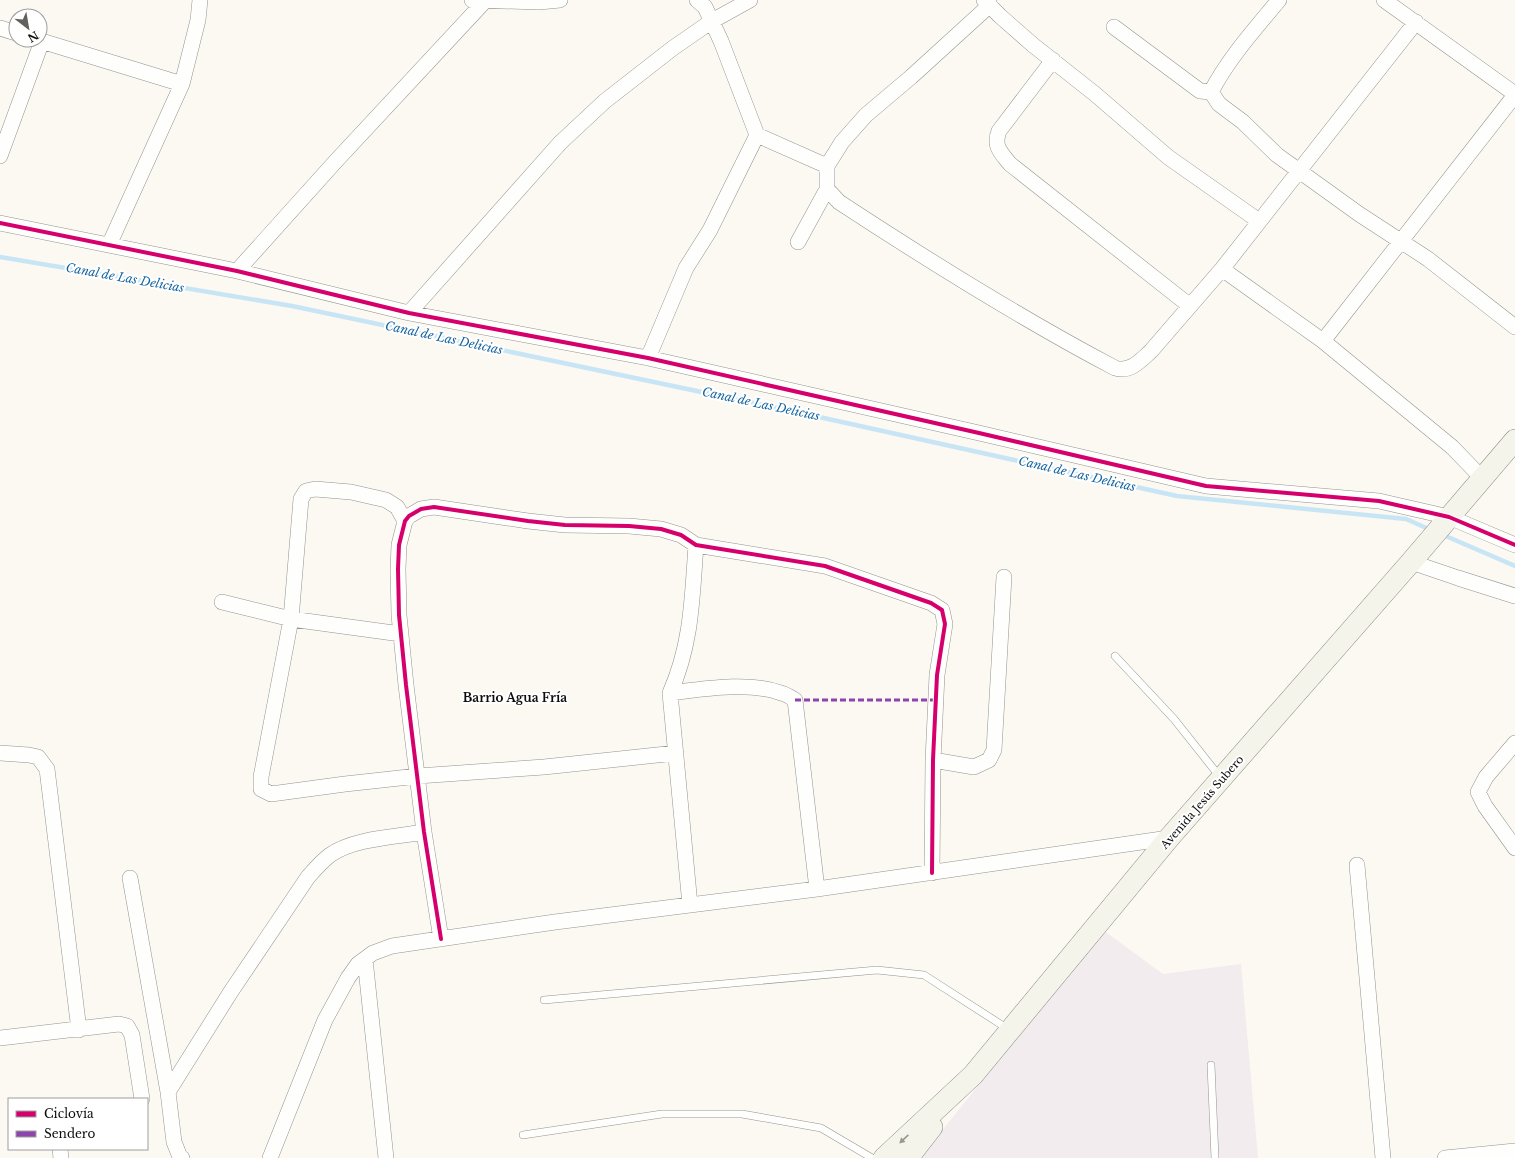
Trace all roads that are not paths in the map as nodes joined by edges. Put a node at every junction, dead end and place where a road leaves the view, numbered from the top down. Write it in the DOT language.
graph roads {
  1 [pos="200,0"];
  2 [pos="560,0"];
  3 [pos="697,0"];
  4 [pos="750,0"];
  5 [pos="1278,0"];
  6 [pos="1384,0"];
  7 [pos="478,1"];
  8 [pos="987,3"];
  9 [pos="712,21"];
  10 [pos="1416,22"];
  11 [pos="1114,27"];
  12 [pos="48,43"];
  13 [pos="38,48"];
  14 [pos="1053,60"];
  15 [pos="182,84"];
  16 [pos="1211,92"];
  17 [pos="1515,94"];
  18 [pos="757,135"];
  19 [pos="0,156"];
  20 [pos="827,166"];
  21 [pos="1299,171"];
  22 [pos="827,189"];
  23 [pos="1259,221"];
  24 [pos="0,223"];
  25 [pos="1401,241"];
  26 [pos="798,242"];
  27 [pos="110,245"];
  28 [pos="1222,269"];
  29 [pos="237,271"];
  30 [pos="1190,306"];
  31 [pos="410,313"];
  32 [pos="1515,327"];
  33 [pos="1323,341"];
  34 [pos="648,358"];
  35 [pos="1515,440"];
  36 [pos="1482,478"];
  37 [pos="404,521"];
  38 [pos="1446,521"];
  39 [pos="696,544"];
  40 [pos="1515,545"];
  41 [pos="1417,554"];
  42 [pos="1004,577"];
  43 [pos="1515,596"];
  44 [pos="222,602"];
  45 [pos="291,619"];
  46 [pos="401,634"];
  47 [pos="1115,656"];
  48 [pos="670,693"];
  49 [pos="1515,743"];
  50 [pos="0,752"];
  51 [pos="676,753"];
  52 [pos="933,760"];
  53 [pos="418,776"];
  54 [pos="1222,778"];
  55 [pos="424,832"];
  56 [pos="1169,838"];
  57 [pos="1515,848"];
  58 [pos="1356,865"];
  59 [pos="932,872"];
  60 [pos="130,878"];
  61 [pos="817,889"];
  62 [pos="690,905"];
  63 [pos="441,939"];
  64 [pos="365,959"];
  65 [pos="544,1000"];
  66 [pos="79,1030"];
  67 [pos="1010,1030"];
  68 [pos="0,1038"];
  69 [pos="1211,1065"];
  70 [pos="973,1075"];
  71 [pos="168,1092"];
  72 [pos="142,1098"];
  73 [pos="523,1135"];
  74 [pos="1515,1152"];
  75 [pos="182,1158"];
  76 [pos="270,1158"];
  77 [pos="386,1158"];
  78 [pos="872,1158"];
  79 [pos="884,1158"];
  80 [pos="908,1158"];
  81 [pos="1215,1158"];
  82 [pos="1383,1158"];
  83 [pos="1445,1158"];
  1 -- 15 [label="street"];
  2 -- 7 [label="street"];
  3 -- 9 [label="street"];
  4 -- 9 [label="street"];
  5 -- 16 [label="street"];
  6 -- 10 [label="street"];
  7 -- 29 [label="street"];
  8 -- 14 [label="street"];
  8 -- 20 [label="street"];
  9 -- 18 [label="street"];
  9 -- 31 [label="street"];
  10 -- 17 [label="street"];
  10 -- 21 [label="street"];
  11 -- 16 [label="street"];
  12 -- 15 [label="street"];
  13 -- 19 [label="street"];
  14 -- 23 [label="street"];
  14 -- 30 [label="street"];
  15 -- 27 [label="street"];
  16 -- 21 [label="street"];
  17 -- 25 [label="street"];
  18 -- 20 [label="street"];
  18 -- 34 [label="street"];
  20 -- 22 [label="street"];
  21 -- 23 [label="street"];
  21 -- 25 [label="street"];
  22 -- 26 [label="street"];
  22 -- 30 [label="street"];
  23 -- 28 [label="street"];
  24 -- 27 [label="street"];
  25 -- 32 [label="street"];
  25 -- 33 [label="street"];
  27 -- 29 [label="street"];
  28 -- 30 [label="street"];
  28 -- 33 [label="street"];
  29 -- 31 [label="street"];
  31 -- 34 [label="street"];
  33 -- 36 [label="street"];
  34 -- 38 [label="street"];
  35 -- 36 [label="main road, Avenida Jesús Subero"];
  36 -- 38 [label="main road, Avenida Jesús Subero"];
  37 -- 39 [label="street"];
  37 -- 45 [label="street"];
  37 -- 46 [label="street"];
  38 -- 40 [label="street"];
  38 -- 41 [label="main road, Avenida Jesús Subero"];
  39 -- 48 [label="street"];
  39 -- 52 [label="street"];
  41 -- 43 [label="street"];
  41 -- 54 [label="main road, Avenida Jesús Subero"];
  42 -- 52 [label="street"];
  44 -- 45 [label="street"];
  45 -- 46 [label="street"];
  45 -- 53 [label="street"];
  46 -- 53 [label="street"];
  47 -- 54 [label="lane"];
  48 -- 51 [label="street"];
  48 -- 61 [label="street"];
  49 -- 57 [label="street"];
  50 -- 66 [label="street"];
  51 -- 53 [label="street"];
  51 -- 62 [label="street"];
  52 -- 59 [label="street"];
  53 -- 55 [label="street"];
  54 -- 56 [label="main road, Avenida Jesús Subero"];
  55 -- 63 [label="street"];
  55 -- 71 [label="street"];
  56 -- 59 [label="street"];
  56 -- 67 [label="main road, Avenida Jesús Subero"];
  58 -- 82 [label="street"];
  59 -- 61 [label="street"];
  60 -- 71 [label="street"];
  61 -- 62 [label="street"];
  62 -- 63 [label="street"];
  63 -- 64 [label="street"];
  64 -- 76 [label="street"];
  64 -- 77 [label="street"];
  65 -- 67 [label="lane"];
  66 -- 68 [label="street"];
  66 -- 72 [label="street"];
  67 -- 70 [label="main road, Avenida Jesús Subero"];
  69 -- 81 [label="lane"];
  70 -- 79 [label="main road, Avenida Jesús Subero, one-way"];
  70 -- 80 [label="main road"];
  71 -- 75 [label="street"];
  73 -- 78 [label="lane"];
  74 -- 83 [label="street"];
}
